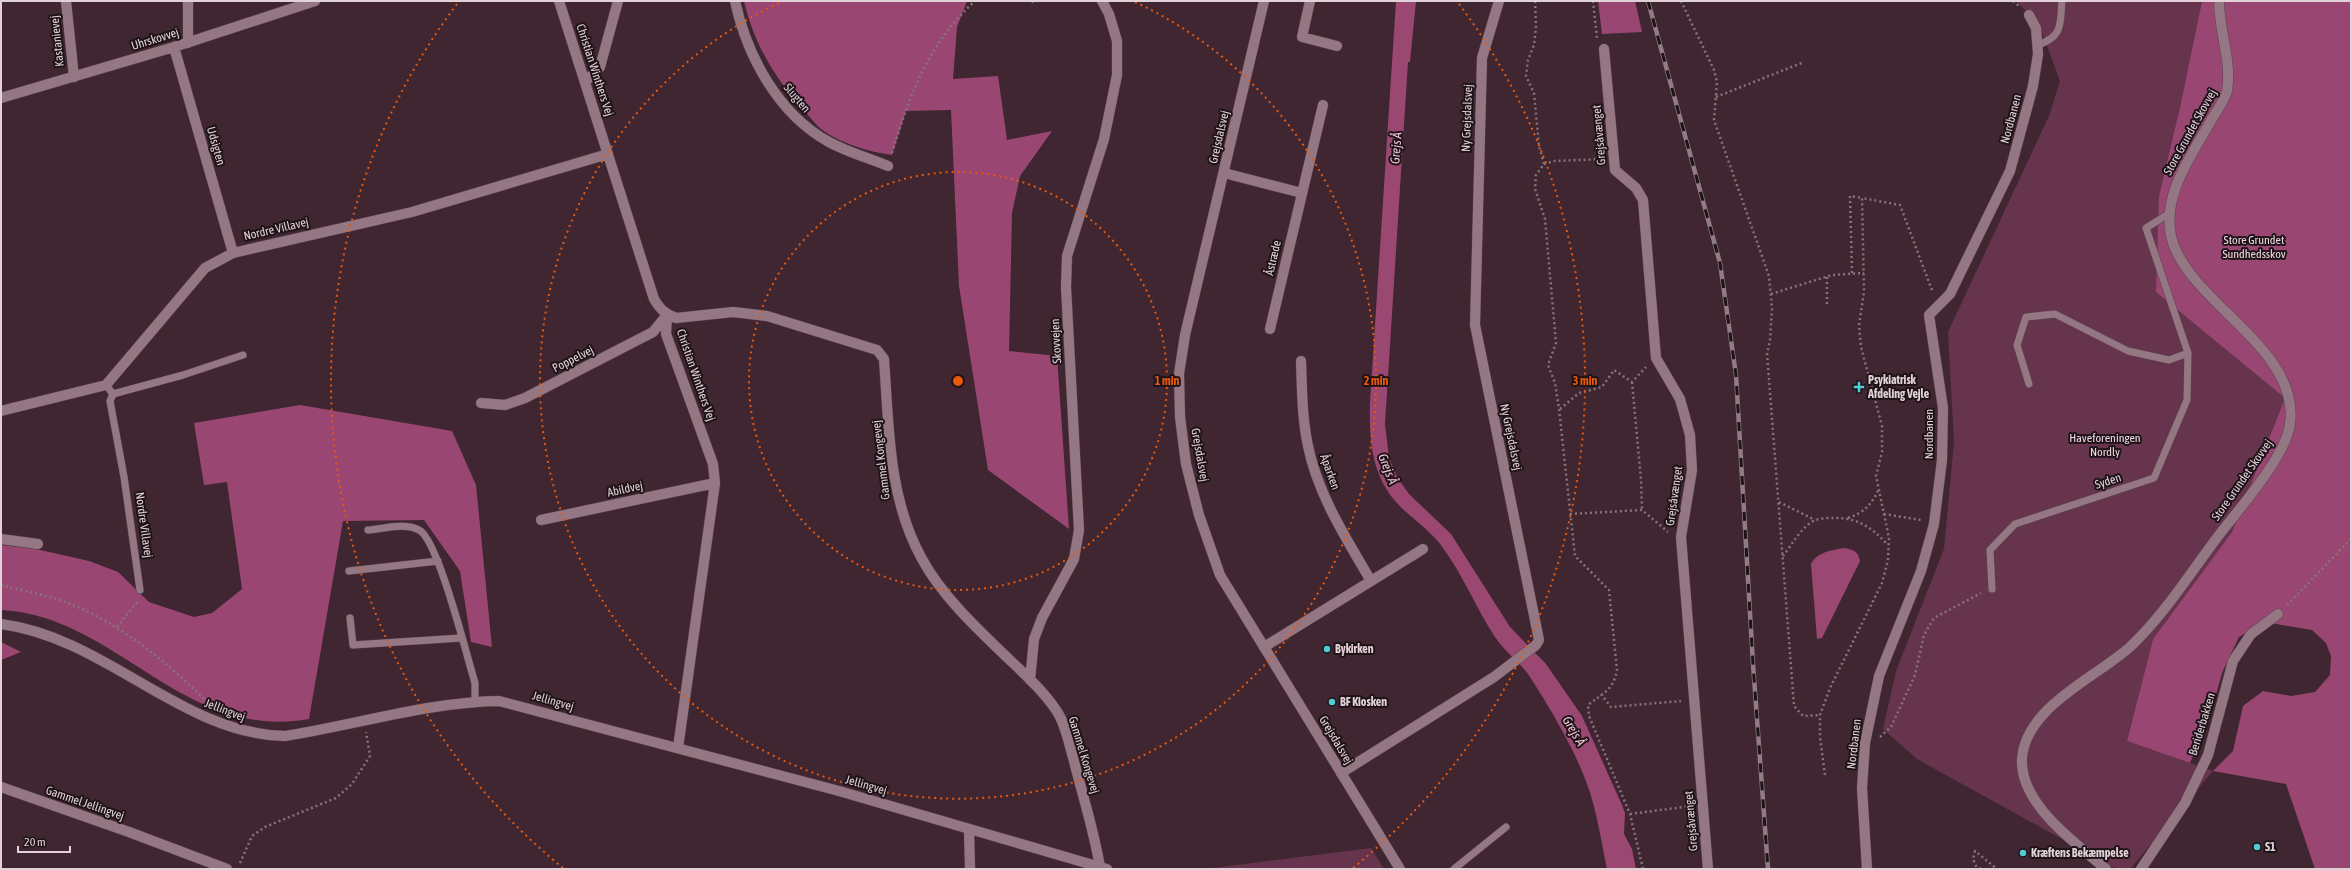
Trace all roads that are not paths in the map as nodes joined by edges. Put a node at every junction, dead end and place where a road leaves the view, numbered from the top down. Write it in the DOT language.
graph roads {
  1 [pos="66,1"];
  2 [pos="188,1"];
  3 [pos="315,1"];
  4 [pos="560,1"];
  5 [pos="618,1"];
  6 [pos="735,1"];
  7 [pos="1102,1"];
  8 [pos="1264,1"];
  9 [pos="1310,1"];
  10 [pos="1499,1"];
  11 [pos="2062,1"];
  12 [pos="2219,1"];
  13 [pos="2029,15"];
  14 [pos="188,43"];
  15 [pos="2038,45"];
  16 [pos="1338,46"];
  17 [pos="174,47"];
  18 [pos="1604,49"];
  19 [pos="74,77"];
  20 [pos="585,82"];
  21 [pos="1,98"];
  22 [pos="1323,106"];
  23 [pos="608,154"];
  24 [pos="888,166"];
  25 [pos="1224,173"];
  26 [pos="1302,193"];
  27 [pos="2170,213"];
  28 [pos="233,252"];
  29 [pos="667,315"];
  30 [pos="1270,329"];
  31 [pos="2188,352"];
  32 [pos="243,355"];
  33 [pos="1301,361"];
  34 [pos="2029,384"];
  35 [pos="106,385"];
  36 [pos="113,394"];
  37 [pos="481,403"];
  38 [pos="1,411"];
  39 [pos="715,483"];
  40 [pos="541,520"];
  41 [pos="368,530"];
  42 [pos="1,539"];
  43 [pos="38,544"];
  44 [pos="1423,549"];
  45 [pos="438,561"];
  46 [pos="349,571"];
  47 [pos="1371,581"];
  48 [pos="1992,589"];
  49 [pos="140,590"];
  50 [pos="2278,614"];
  51 [pos="350,618"];
  52 [pos="1,624"];
  53 [pos="461,638"];
  54 [pos="1264,647"];
  55 [pos="1030,680"];
  56 [pos="475,701"];
  57 [pos="678,748"];
  58 [pos="1341,773"];
  59 [pos="1,788"];
  60 [pos="1506,827"];
  61 [pos="970,830"];
  62 [pos="1104,868"];
  63 [pos="227,869"];
  64 [pos="970,869"];
  65 [pos="1400,869"];
  66 [pos="1454,869"];
  67 [pos="1708,869"];
  68 [pos="1867,869"];
  69 [pos="2106,869"];
  70 [pos="2141,869"];
  1 -- 19 [label="street, Kastanievej"];
  2 -- 14 [label="street"];
  3 -- 14 [label="street, Uhrskovvej"];
  4 -- 20 [label="street, Christian Winthers Vej"];
  5 -- 20 [label="street"];
  6 -- 24 [label="street, Slugten"];
  7 -- 55 [label="street, Skovvejen"];
  8 -- 25 [label="street, Grejsdalsvej"];
  9 -- 16 [label="street"];
  10 -- 58 [label="street, Ny Grejsdalsvej"];
  11 -- 15 [label="lane"];
  12 -- 27 [label="street, Store Grundet Skovvej"];
  13 -- 15 [label="street, Nordbanen"];
  14 -- 17 [label="street, Uhrskovvej"];
  15 -- 68 [label="street, Nordbanen"];
  17 -- 19 [label="street, Uhrskovvej"];
  17 -- 28 [label="street, Udsigten"];
  18 -- 67 [label="street, Grejsåvænget"];
  19 -- 21 [label="street, Uhrskovvej"];
  20 -- 23 [label="street, Christian Winthers Vej"];
  22 -- 26 [label="street, Åstræde"];
  23 -- 28 [label="street, Nordre Villavej"];
  23 -- 29 [label="street, Christian Winthers Vej"];
  25 -- 26 [label="street"];
  25 -- 54 [label="street, Grejsdalsvej"];
  26 -- 30 [label="street, Åstræde"];
  27 -- 31 [label="lane, Syden"];
  27 -- 69 [label="street, Store Grundet Skovvej"];
  28 -- 35 [label="street, Nordre Villavej"];
  29 -- 37 [label="street, Poppelvej"];
  29 -- 39 [label="street, Christian Winthers Vej"];
  29 -- 55 [label="street, Gammel Kongevej"];
  31 -- 34 [label="lane"];
  31 -- 48 [label="lane, Syden"];
  32 -- 36 [label="lane"];
  33 -- 47 [label="street, Åparken"];
  35 -- 36 [label="lane"];
  35 -- 38 [label="street"];
  36 -- 49 [label="lane, Nordre Villavej"];
  39 -- 40 [label="street, Abildvej"];
  39 -- 57 [label="street, Christian Winthers Vej"];
  41 -- 45 [label="lane"];
  42 -- 43 [label="street"];
  44 -- 47 [label="street"];
  45 -- 46 [label="lane"];
  45 -- 53 [label="lane"];
  47 -- 54 [label="street"];
  50 -- 70 [label="street, Beriderbakken"];
  51 -- 53 [label="lane"];
  52 -- 56 [label="street, Jellingvej"];
  53 -- 56 [label="lane"];
  54 -- 58 [label="street, Grejsdalsvej"];
  55 -- 62 [label="street, Gammel Kongevej"];
  56 -- 57 [label="street, Jellingvej"];
  57 -- 61 [label="street, Jellingvej"];
  58 -- 65 [label="street, Grejsdalsvej"];
  59 -- 63 [label="street, Gammel Jellingvej"];
  60 -- 66 [label="lane"];
  61 -- 62 [label="street, Jellingvej"];
  61 -- 64 [label="street"];
}
